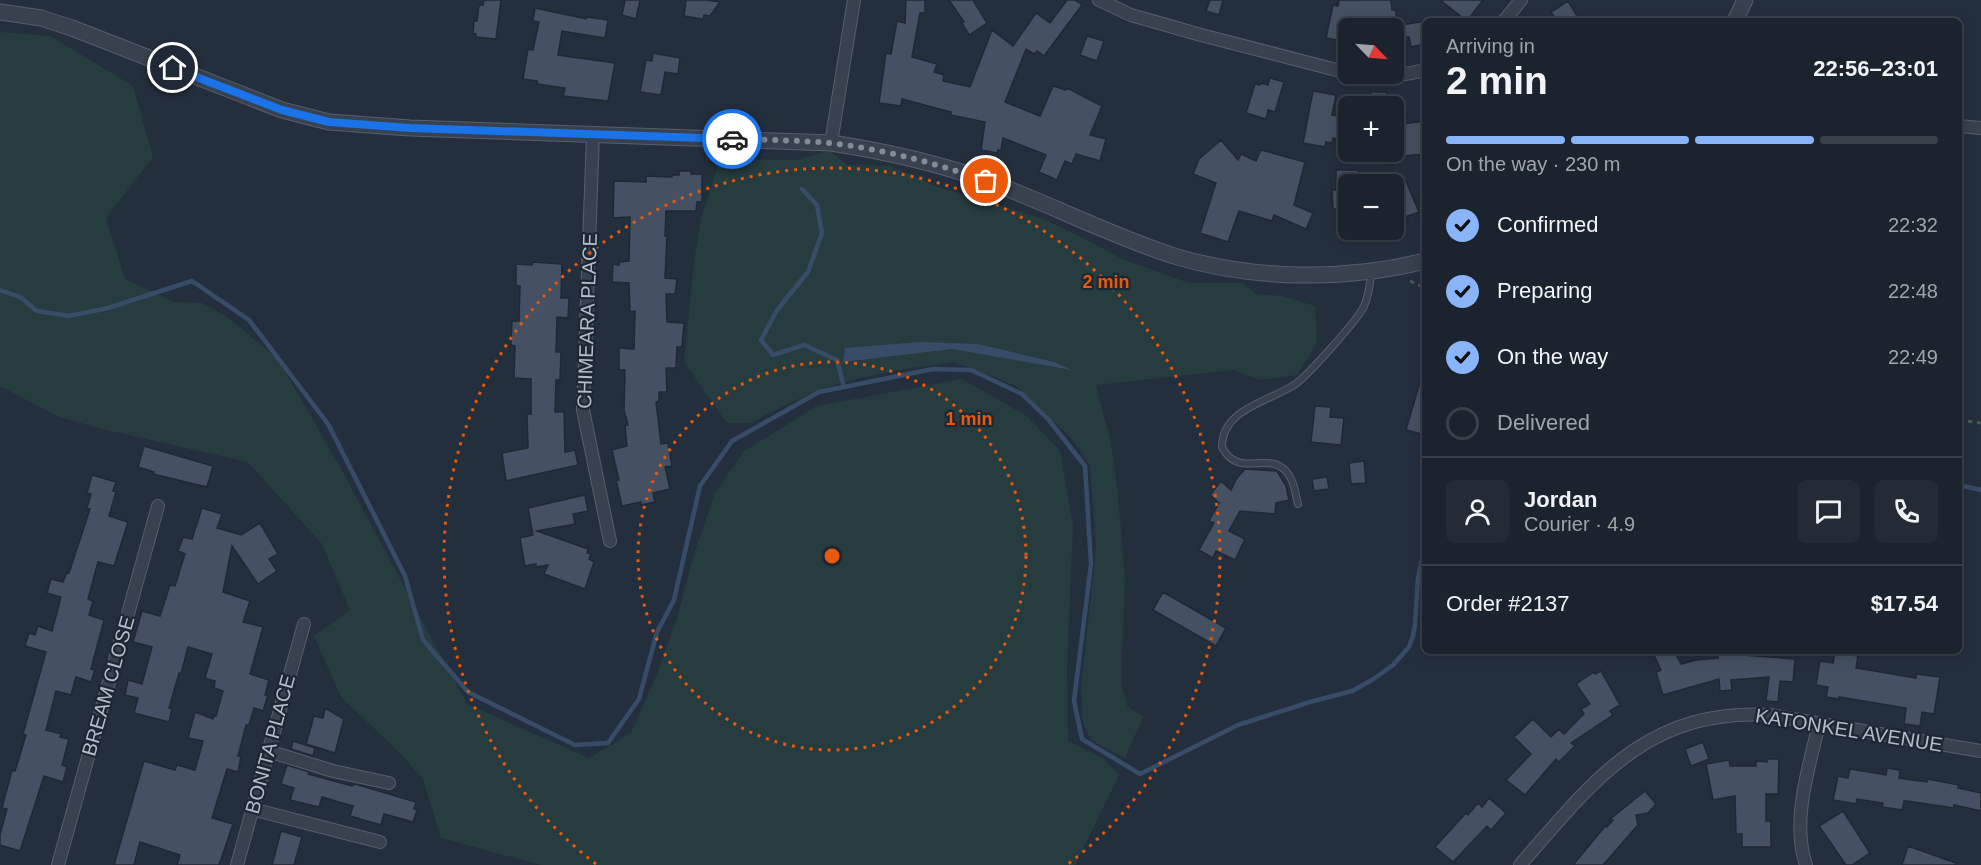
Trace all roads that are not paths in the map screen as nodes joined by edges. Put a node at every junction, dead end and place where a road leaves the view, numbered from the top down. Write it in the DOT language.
graph roads {
  1 [pos="854,0"];
  2 [pos="1098,0"];
  3 [pos="1521,0"];
  4 [pos="1745,0"];
  5 [pos="0,12"];
  6 [pos="1506,18"];
  7 [pos="1736,18"];
  8 [pos="1338,70"];
  9 [pos="1422,71"];
  10 [pos="1404,73"];
  11 [pos="1962,126"];
  12 [pos="1981,128"];
  13 [pos="593,134"];
  14 [pos="831,143"];
  15 [pos="1422,262"];
  16 [pos="1372,270"];
  17 [pos="1298,504"];
  18 [pos="158,506"];
  19 [pos="610,541"];
  20 [pos="304,624"];
  21 [pos="1818,724"];
  22 [pos="268,751"];
  23 [pos="1981,751"];
  24 [pos="389,783"];
  25 [pos="252,809"];
  26 [pos="380,842"];
  27 [pos="58,865"];
  28 [pos="237,865"];
  29 [pos="1520,865"];
  30 [pos="1806,865"];
  1 -- 14 [label="street"];
  2 -- 8 [label="street"];
  3 -- 6 [label="street"];
  4 -- 7 [label="street"];
  5 -- 13 [label="street"];
  9 -- 10 [label="street"];
  11 -- 12 [label="street"];
  13 -- 14 [label="street"];
  13 -- 19 [label="street, CHIMEARA PLACE"];
  14 -- 16 [label="street"];
  15 -- 16 [label="street"];
  16 -- 17 [label="lane"];
  18 -- 27 [label="street, BREAM CLOSE"];
  20 -- 22 [label="street, BONITA PLACE"];
  21 -- 23 [label="street, KATONKEL AVENUE"];
  21 -- 29 [label="street, KATONKEL AVENUE"];
  21 -- 30 [label="street"];
  22 -- 24 [label="street"];
  22 -- 25 [label="street, BONITA PLACE"];
  25 -- 26 [label="street"];
  25 -- 28 [label="street, BONITA PLACE"];
}
